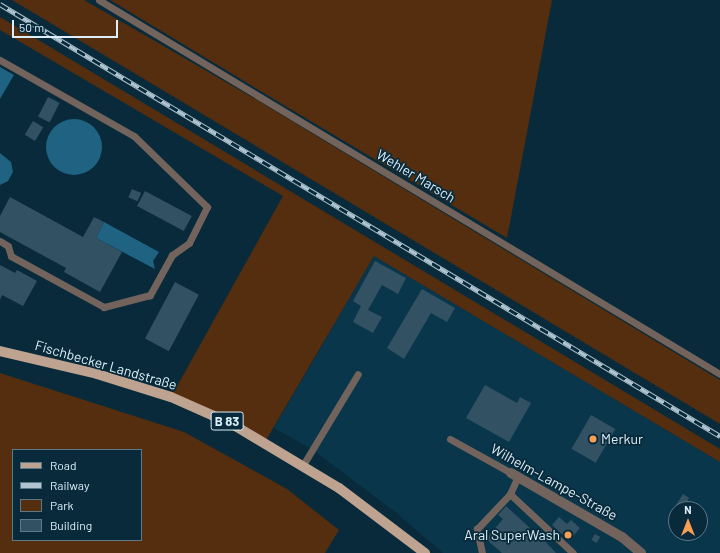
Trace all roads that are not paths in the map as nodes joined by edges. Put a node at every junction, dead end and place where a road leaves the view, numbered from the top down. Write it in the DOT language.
graph roads {
  1 [pos="99,0"];
  2 [pos="0,60"];
  3 [pos="0,241"];
  4 [pos="0,350"];
  5 [pos="358,374"];
  6 [pos="720,374"];
  7 [pos="450,440"];
  8 [pos="303,465"];
  9 [pos="514,475"];
  10 [pos="510,494"];
  11 [pos="425,553"];
  12 [pos="482,553"];
  13 [pos="573,553"];
  14 [pos="641,553"];
  1 -- 6 [label="lane, Wehler Marsch"];
  2 -- 3 [label="lane"];
  4 -- 8 [label="main road, Fischbecker Landstraße / B 83"];
  5 -- 8 [label="lane"];
  7 -- 9 [label="lane, Wilhelm-Lampe-Straße"];
  8 -- 11 [label="main road, Fischbecker Landstraße / B 83"];
  9 -- 10 [label="lane"];
  9 -- 14 [label="street, Wilhelm-Lampe-Straße"];
  10 -- 12 [label="lane"];
  10 -- 13 [label="lane"];
}
